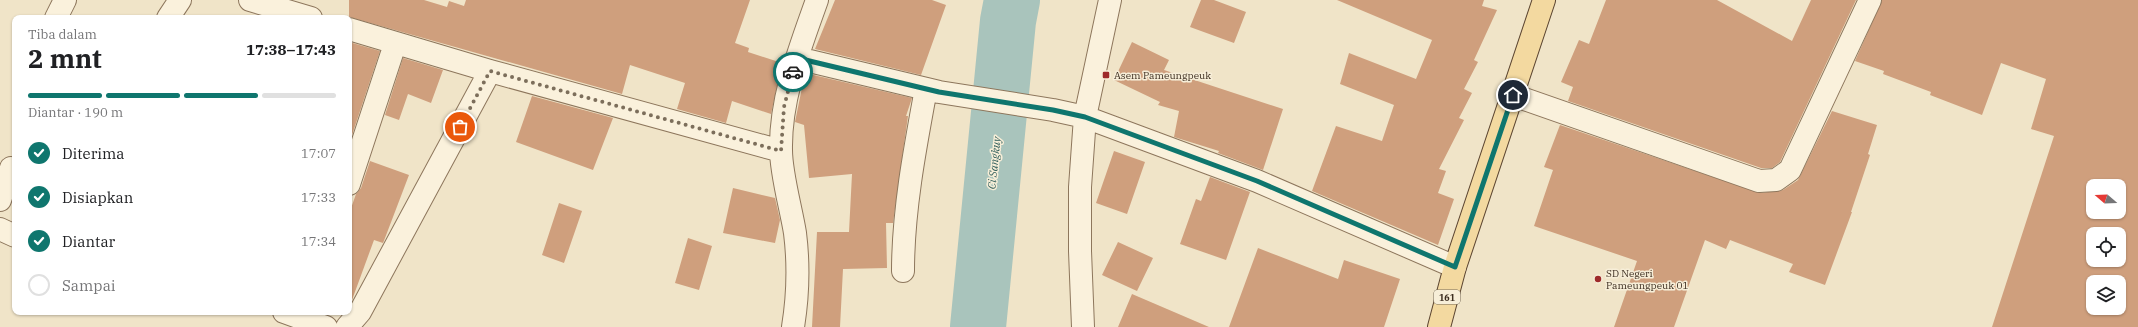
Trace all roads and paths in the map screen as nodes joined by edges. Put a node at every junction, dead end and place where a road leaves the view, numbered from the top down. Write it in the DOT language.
graph roads {
  1 [pos="65,0"];
  2 [pos="180,0"];
  3 [pos="250,0"];
  4 [pos="817,0"];
  5 [pos="1110,0"];
  6 [pos="1544,0"];
  7 [pos="1870,0"];
  8 [pos="292,6"];
  9 [pos="58,15"];
  10 [pos="170,15"];
  11 [pos="306,15"];
  12 [pos="352,31"];
  13 [pos="395,44"];
  14 [pos="797,58"];
  15 [pos="490,71"];
  16 [pos="933,90"];
  17 [pos="1513,95"];
  18 [pos="1085,117"];
  19 [pos="781,151"];
  20 [pos="9,163"];
  21 [pos="352,175"];
  22 [pos="0,200"];
  23 [pos="0,230"];
  24 [pos="12,235"];
  25 [pos="1455,267"];
  26 [pos="903,271"];
  27 [pos="298,315"];
  28 [pos="326,327"];
  29 [pos="347,327"];
  30 [pos="793,327"];
  31 [pos="1083,327"];
  32 [pos="1439,327"];
  1 -- 9 [label="street"];
  2 -- 10 [label="street"];
  3 -- 8 [label="street"];
  4 -- 14 [label="street"];
  5 -- 18 [label="street"];
  6 -- 17 [label="main road, 161"];
  7 -- 17 [label="street"];
  8 -- 11 [label="street"];
  12 -- 13 [label="street"];
  13 -- 15 [label="street"];
  13 -- 21 [label="street"];
  14 -- 16 [label="street"];
  14 -- 19 [label="street"];
  15 -- 19 [label="street"];
  15 -- 29 [label="street"];
  16 -- 18 [label="street"];
  16 -- 26 [label="street"];
  17 -- 25 [label="main road, 161"];
  18 -- 25 [label="street"];
  18 -- 31 [label="street"];
  19 -- 30 [label="street"];
  20 -- 22 [label="street"];
  23 -- 24 [label="street"];
  25 -- 32 [label="main road, 161"];
  27 -- 28 [label="street"];
}
